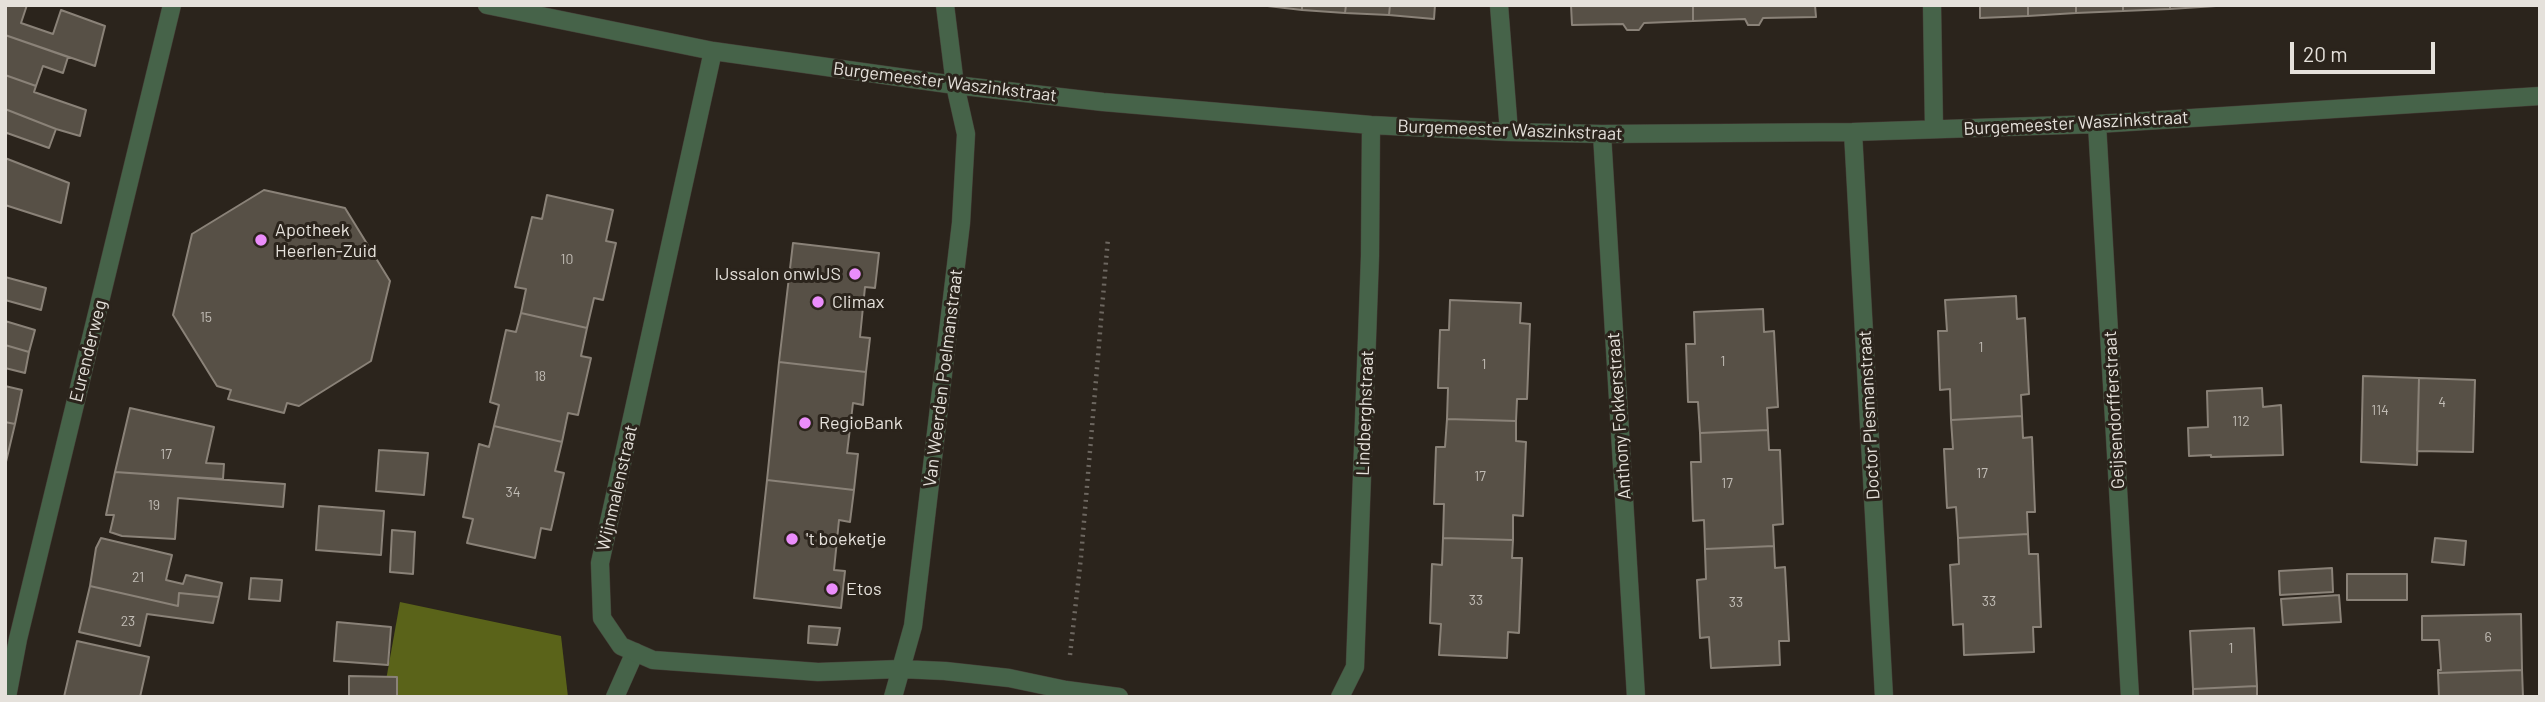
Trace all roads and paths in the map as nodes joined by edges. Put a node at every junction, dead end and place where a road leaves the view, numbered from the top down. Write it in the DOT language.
graph roads {
  1 [pos="172,5"];
  2 [pos="487,5"];
  3 [pos="945,5"];
  4 [pos="1499,5"];
  5 [pos="1932,5"];
  6 [pos="713,51"];
  7 [pos="955,85"];
  8 [pos="2540,96"];
  9 [pos="2097,124"];
  10 [pos="1371,125"];
  11 [pos="1934,129"];
  12 [pos="1508,132"];
  13 [pos="1853,132"];
  14 [pos="1602,134"];
  15 [pos="1108,238"];
  16 [pos="635,652"];
  17 [pos="900,669"];
  18 [pos="1066,690"];
  19 [pos="6,697"];
  20 [pos="615,697"];
  21 [pos="892,697"];
  22 [pos="1119,697"];
  23 [pos="1340,697"];
  24 [pos="1636,697"];
  25 [pos="1884,697"];
  26 [pos="2130,697"];
  1 -- 19 [label="street, Eurenderweg"];
  2 -- 6 [label="street, Burgemeester Waszinkstraat"];
  3 -- 7 [label="street, Van Weerden Poelmanstraat"];
  4 -- 12 [label="street"];
  5 -- 11 [label="street"];
  6 -- 7 [label="street, Burgemeester Waszinkstraat"];
  6 -- 16 [label="street, Wijnmalenstraat"];
  7 -- 10 [label="street, Burgemeester Waszinkstraat"];
  7 -- 17 [label="street, Van Weerden Poelmanstraat"];
  8 -- 9 [label="street, Burgemeester Waszinkstraat"];
  9 -- 11 [label="street, Burgemeester Waszinkstraat"];
  9 -- 26 [label="street, Geijsendorfferstraat"];
  10 -- 12 [label="street, Burgemeester Waszinkstraat"];
  10 -- 23 [label="street, Lindberghstraat"];
  11 -- 13 [label="street, Burgemeester Waszinkstraat"];
  12 -- 14 [label="street, Burgemeester Waszinkstraat"];
  13 -- 14 [label="street, Burgemeester Waszinkstraat"];
  13 -- 25 [label="street, Doctor Plesmanstraat"];
  14 -- 24 [label="street, Anthony Fokkerstraat"];
  15 -- 18 [label="path"];
  16 -- 17 [label="street, Wijnmalenstraat"];
  16 -- 20 [label="street"];
  17 -- 18 [label="street"];
  17 -- 21 [label="street, Van Weerden Poelmanstraat"];
  18 -- 22 [label="street"];
}
